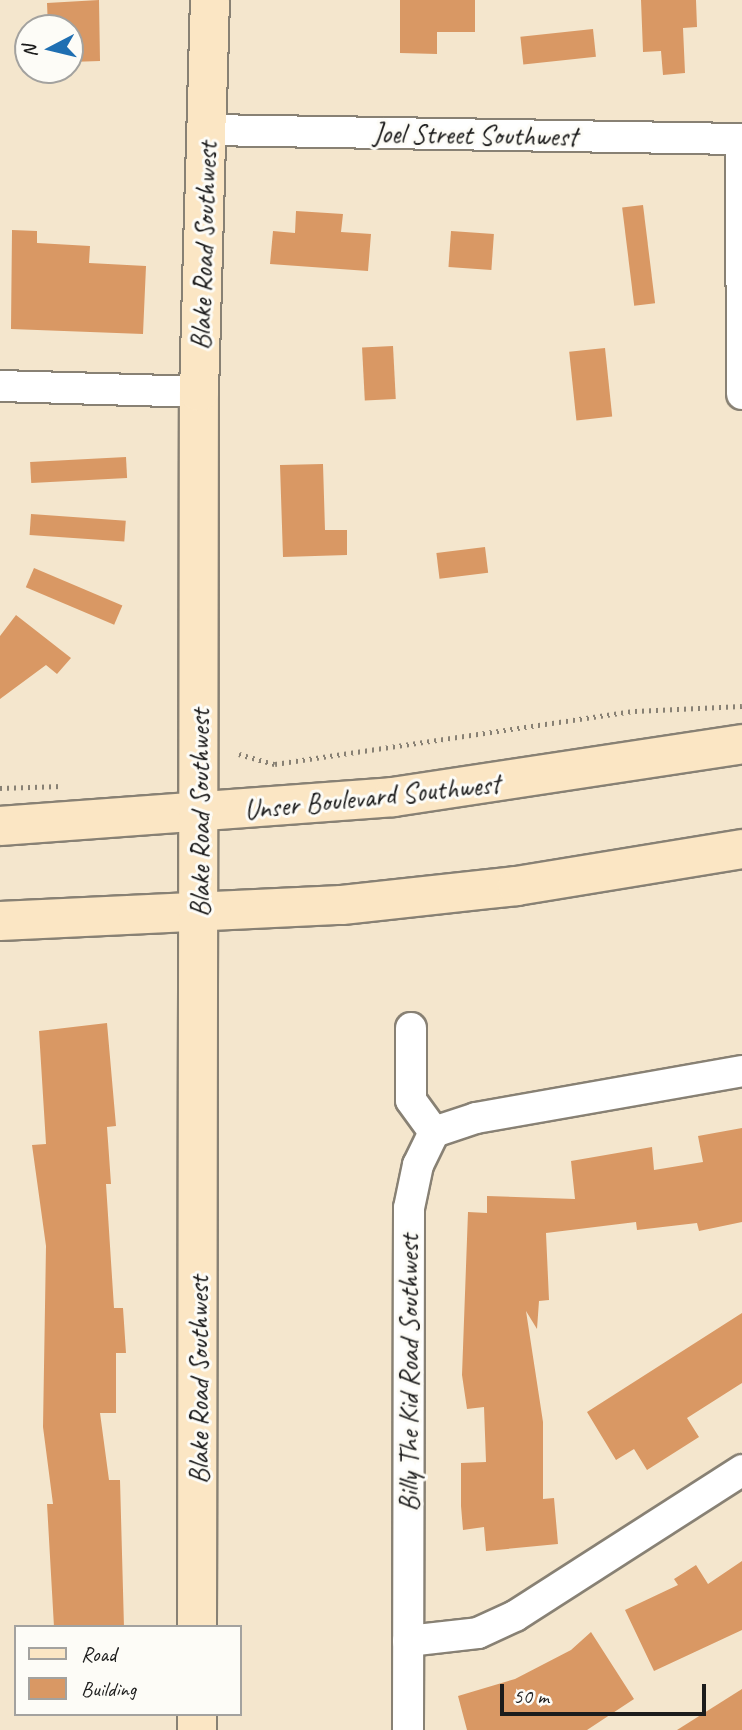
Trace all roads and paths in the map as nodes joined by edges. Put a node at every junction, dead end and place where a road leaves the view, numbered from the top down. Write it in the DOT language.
graph roads {
  1 [pos="209,0"];
  2 [pos="208,130"];
  3 [pos="742,139"];
  4 [pos="0,386"];
  5 [pos="199,392"];
  6 [pos="742,394"];
  7 [pos="742,706"];
  8 [pos="742,744"];
  9 [pos="239,754"];
  10 [pos="201,815"];
  11 [pos="0,826"];
  12 [pos="742,849"];
  13 [pos="201,916"];
  14 [pos="0,921"];
  15 [pos="411,1028"];
  16 [pos="742,1071"];
  17 [pos="435,1132"];
  18 [pos="742,1470"];
  19 [pos="197,1625"];
  20 [pos="408,1641"];
  21 [pos="408,1730"];
  1 -- 2 [label="main road, Blake Road Southwest"];
  2 -- 3 [label="street, Joel Street Southwest"];
  2 -- 5 [label="main road, Blake Road Southwest"];
  3 -- 6 [label="street"];
  4 -- 5 [label="street"];
  5 -- 10 [label="main road, Blake Road Southwest"];
  7 -- 9 [label="path"];
  8 -- 10 [label="main road, Unser Boulevard Southwest"];
  10 -- 11 [label="main road, Unser Boulevard Southwest"];
  10 -- 13 [label="main road, Blake Road Southwest"];
  12 -- 13 [label="main road"];
  13 -- 14 [label="main road"];
  13 -- 19 [label="main road, Blake Road Southwest"];
  15 -- 17 [label="street"];
  16 -- 17 [label="street"];
  17 -- 20 [label="street, Billy The Kid Road Southwest"];
  18 -- 20 [label="street"];
  20 -- 21 [label="street, Billy The Kid Road Southwest"];
}
